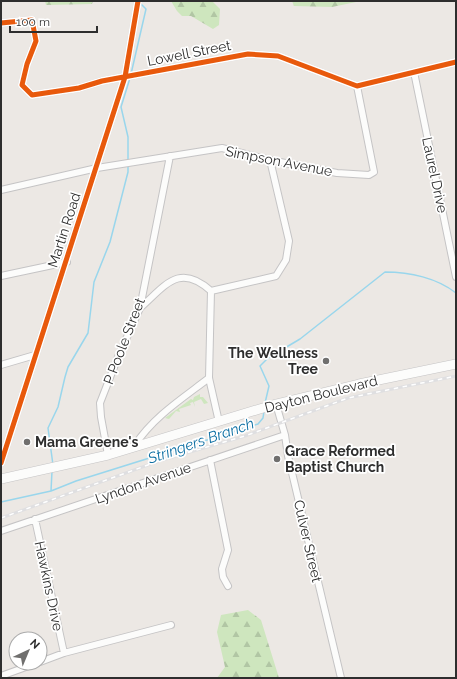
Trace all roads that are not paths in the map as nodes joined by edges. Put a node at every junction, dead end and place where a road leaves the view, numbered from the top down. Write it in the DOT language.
graph roads {
  1 [pos="138,1"];
  2 [pos="1,23"];
  3 [pos="456,62"];
  4 [pos="414,72"];
  5 [pos="125,77"];
  6 [pos="357,86"];
  7 [pos="170,156"];
  8 [pos="270,160"];
  9 [pos="97,168"];
  10 [pos="1,190"];
  11 [pos="67,262"];
  12 [pos="1,276"];
  13 [pos="456,277"];
  14 [pos="211,291"];
  15 [pos="140,308"];
  16 [pos="35,355"];
  17 [pos="456,364"];
  18 [pos="1,365"];
  19 [pos="209,378"];
  20 [pos="276,404"];
  21 [pos="219,422"];
  22 [pos="285,435"];
  23 [pos="134,446"];
  24 [pos="108,454"];
  25 [pos="210,460"];
  26 [pos="1,462"];
  27 [pos="1,478"];
  28 [pos="35,519"];
  29 [pos="1,531"];
  30 [pos="228,586"];
  31 [pos="171,625"];
  32 [pos="64,653"];
  33 [pos="48,659"];
  34 [pos="1,670"];
  35 [pos="15,671"];
  36 [pos="4,675"];
  37 [pos="341,678"];
  1 -- 5 [label="street, Martin Road"];
  2 -- 5 [label="street, Lowell Street"];
  3 -- 4 [label="street"];
  4 -- 6 [label="street"];
  4 -- 13 [label="street, Laurel Drive"];
  5 -- 6 [label="street, Lowell Street"];
  5 -- 9 [label="street, Martin Road"];
  6 -- 8 [label="street, Simpson Avenue"];
  7 -- 8 [label="street, Simpson Avenue"];
  7 -- 9 [label="street, Simpson Avenue"];
  7 -- 15 [label="street, P Poole Street"];
  8 -- 14 [label="street"];
  9 -- 10 [label="street, Simpson Avenue"];
  9 -- 11 [label="street, Martin Road"];
  11 -- 12 [label="street"];
  11 -- 16 [label="street, Martin Road"];
  14 -- 15 [label="street"];
  14 -- 19 [label="street"];
  15 -- 24 [label="street, P Poole Street"];
  16 -- 18 [label="street"];
  16 -- 26 [label="street, Martin Road"];
  17 -- 20 [label="main road, Dayton Boulevard"];
  19 -- 21 [label="street"];
  19 -- 23 [label="street"];
  20 -- 21 [label="main road, Dayton Boulevard"];
  20 -- 22 [label="street, Culver Street"];
  21 -- 23 [label="main road, Dayton Boulevard"];
  22 -- 25 [label="street, Lyndon Avenue"];
  22 -- 37 [label="street, Culver Street"];
  23 -- 24 [label="main road, Dayton Boulevard"];
  24 -- 27 [label="main road, Dayton Boulevard"];
  25 -- 28 [label="street, Lyndon Avenue"];
  25 -- 30 [label="street"];
  28 -- 29 [label="street, Lyndon Avenue"];
  28 -- 32 [label="street, Hawkins Drive"];
  31 -- 32 [label="street"];
  32 -- 33 [label="street"];
  34 -- 36 [label="street"];
  35 -- 36 [label="street"];
}
